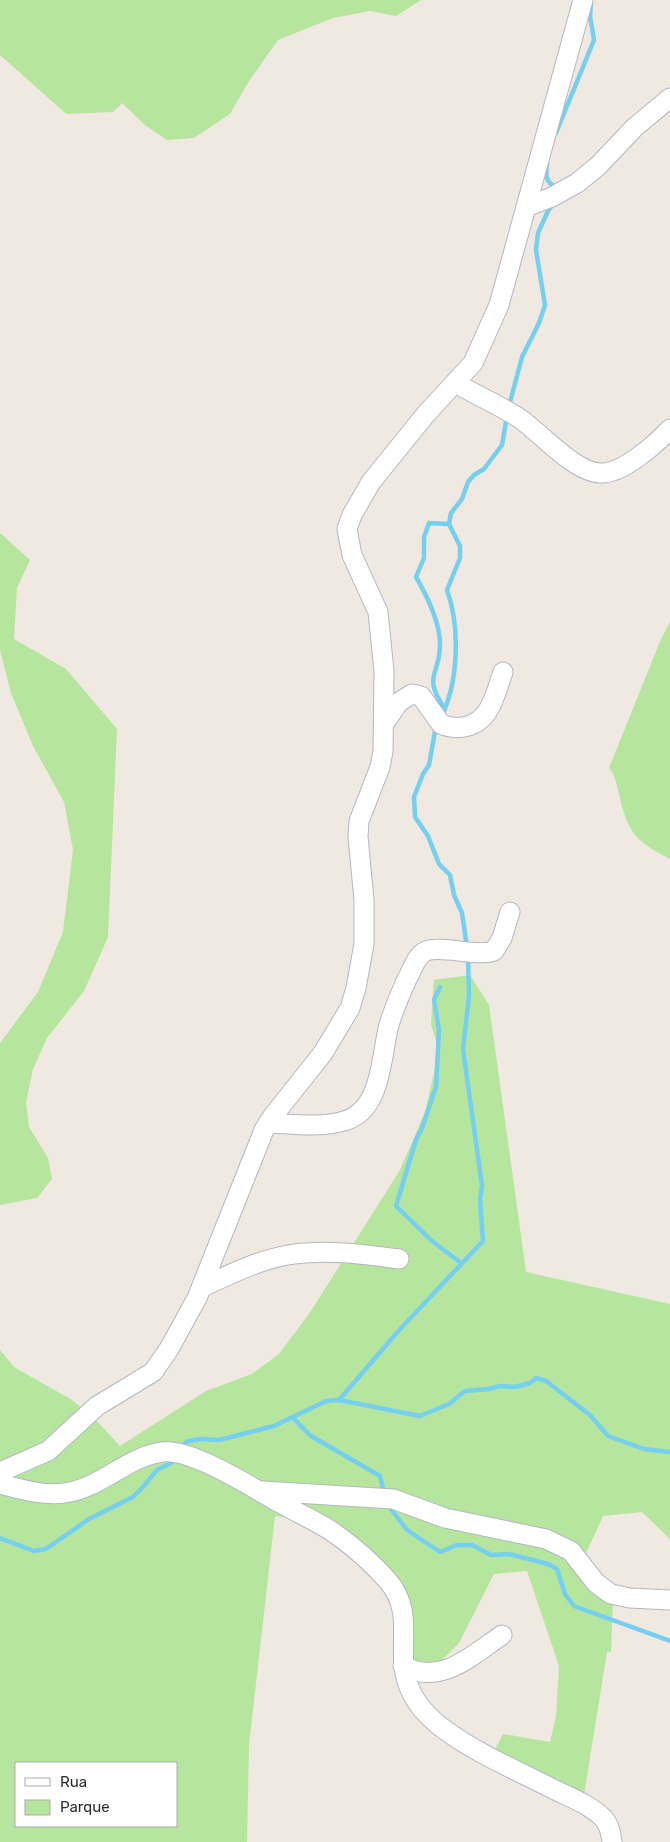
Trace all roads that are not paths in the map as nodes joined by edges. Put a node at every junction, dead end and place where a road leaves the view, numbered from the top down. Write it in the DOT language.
graph roads {
  1 [pos="583,0"];
  2 [pos="670,98"];
  3 [pos="526,207"];
  4 [pos="455,383"];
  5 [pos="670,429"];
  6 [pos="503,672"];
  7 [pos="385,722"];
  8 [pos="510,912"];
  9 [pos="268,1123"];
  10 [pos="399,1259"];
  11 [pos="202,1287"];
  12 [pos="0,1472"];
  13 [pos="0,1484"];
  14 [pos="256,1490"];
  15 [pos="670,1600"];
  16 [pos="502,1635"];
  17 [pos="403,1666"];
  18 [pos="612,1842"];
  1 -- 3 [label="street"];
  2 -- 3 [label="street"];
  3 -- 4 [label="street"];
  4 -- 5 [label="street"];
  4 -- 7 [label="street"];
  6 -- 7 [label="street"];
  7 -- 9 [label="street"];
  8 -- 9 [label="street"];
  9 -- 11 [label="street"];
  10 -- 11 [label="street"];
  11 -- 12 [label="street"];
  13 -- 14 [label="street"];
  14 -- 15 [label="street"];
  14 -- 17 [label="street"];
  16 -- 17 [label="street"];
  17 -- 18 [label="street"];
}
